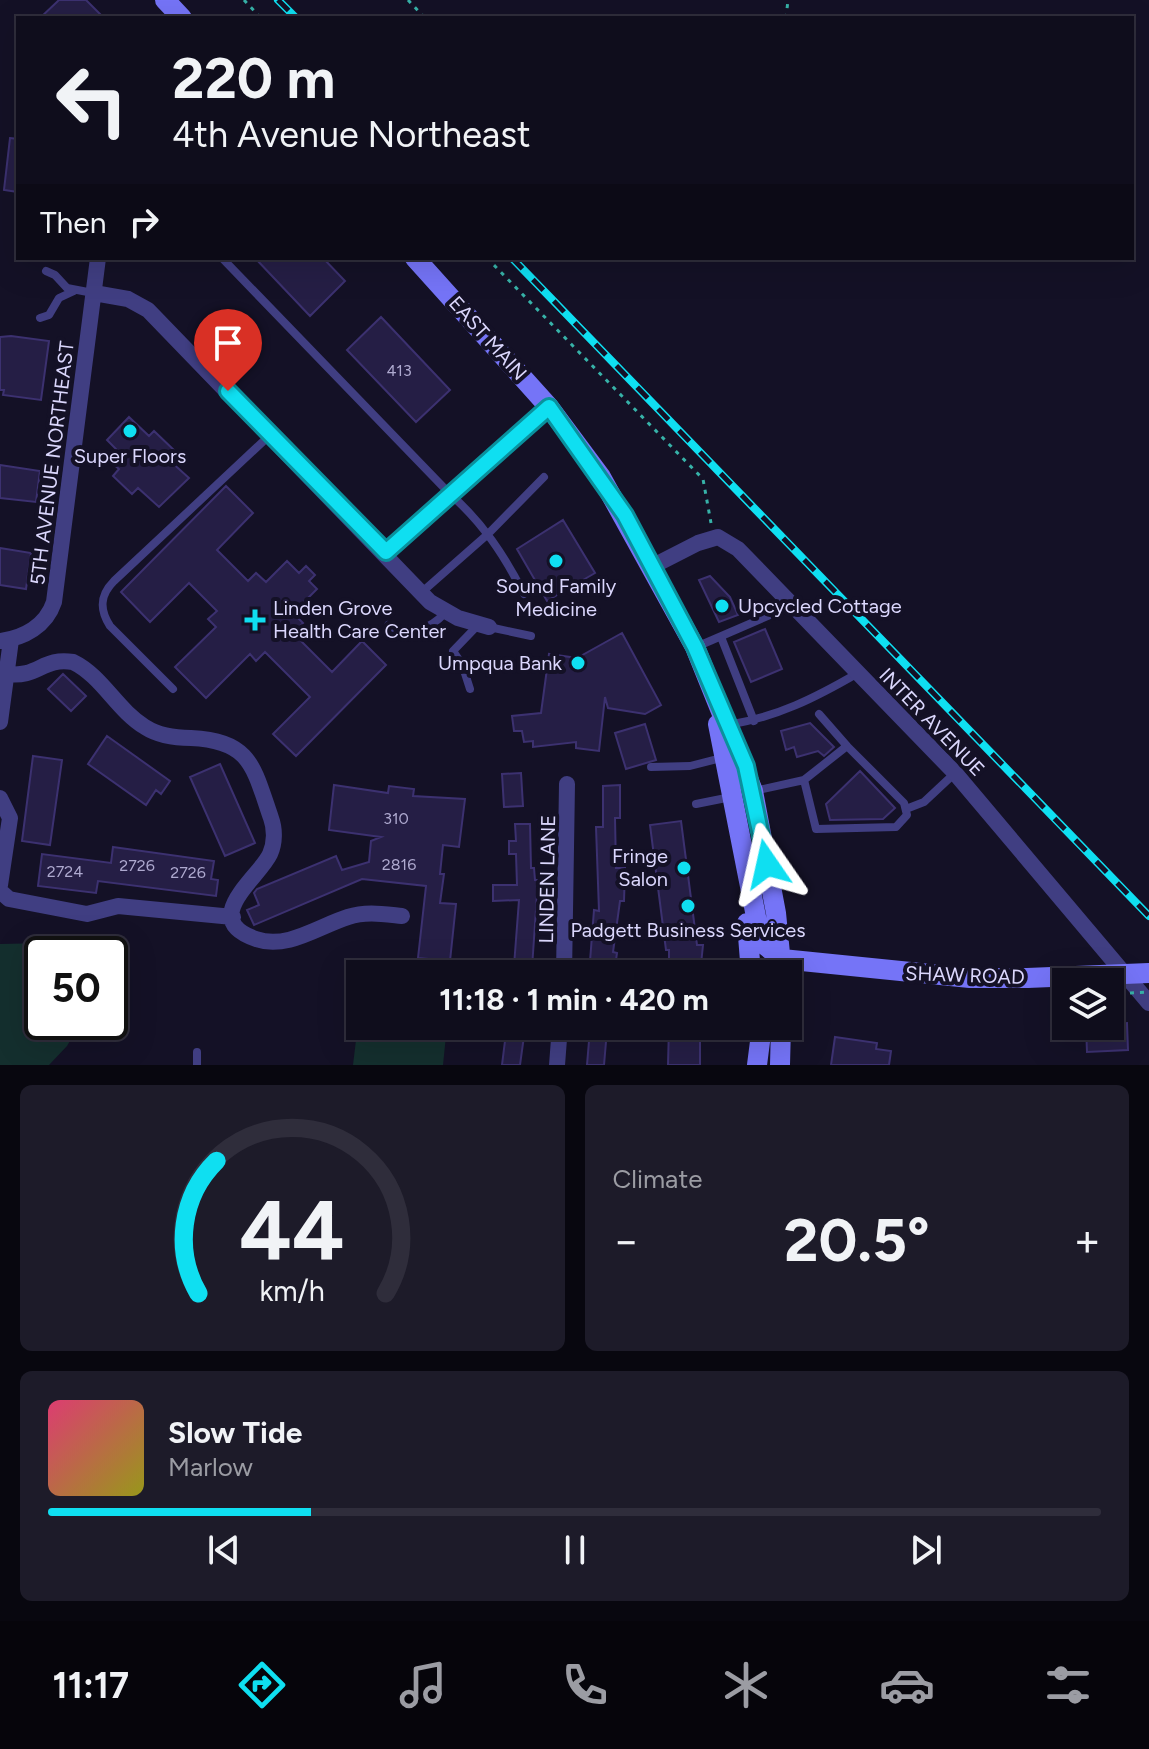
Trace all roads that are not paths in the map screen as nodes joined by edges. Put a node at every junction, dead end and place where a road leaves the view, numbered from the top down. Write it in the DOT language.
graph roads {
  1 [pos="165,0"];
  2 [pos="180,16"];
  3 [pos="98,260"];
  4 [pos="224,260"];
  5 [pos="417,260"];
  6 [pos="46,271"];
  7 [pos="75,291"];
  8 [pos="94,293"];
  9 [pos="40,318"];
  10 [pos="549,407"];
  11 [pos="270,435"];
  12 [pos="544,477"];
  13 [pos="450,494"];
  14 [pos="488,534"];
  15 [pos="386,552"];
  16 [pos="653,566"];
  17 [pos="422,592"];
  18 [pos="524,594"];
  19 [pos="793,605"];
  20 [pos="445,613"];
  21 [pos="388,625"];
  22 [pos="484,626"];
  23 [pos="531,636"];
  24 [pos="721,637"];
  25 [pos="6,641"];
  26 [pos="695,647"];
  27 [pos="704,668"];
  28 [pos="858,673"];
  29 [pos="7,674"];
  30 [pos="173,689"];
  31 [pos="470,689"];
  32 [pos="819,714"];
  33 [pos="754,721"];
  34 [pos="0,722"];
  35 [pos="728,725"];
  36 [pos="847,746"];
  37 [pos="725,757"];
  38 [pos="651,767"];
  39 [pos="955,773"];
  40 [pos="804,780"];
  41 [pos="567,784"];
  42 [pos="0,798"];
  43 [pos="741,798"];
  44 [pos="696,804"];
  45 [pos="906,809"];
  46 [pos="0,888"];
  47 [pos="402,916"];
  48 [pos="233,917"];
  49 [pos="564,960"];
  50 [pos="750,960"];
  51 [pos="773,960"];
  52 [pos="802,970"];
  53 [pos="1149,973"];
  54 [pos="1149,1003"];
  55 [pos="559,1040"];
  56 [pos="755,1040"];
  57 [pos="760,1040"];
  58 [pos="781,1040"];
  59 [pos="197,1052"];
  60 [pos="197,1065"];
  61 [pos="557,1065"];
  62 [pos="756,1065"];
  63 [pos="780,1065"];
  1 -- 2 [label="main road"];
  3 -- 8 [label="street, 5TH AVENUE NORTHEAST"];
  4 -- 13 [label="lane"];
  5 -- 10 [label="main road, EAST MAIN"];
  6 -- 7 [label="lane"];
  7 -- 8 [label="lane"];
  7 -- 9 [label="lane"];
  8 -- 11 [label="street"];
  8 -- 25 [label="street, 5TH AVENUE NORTHEAST"];
  10 -- 13 [label="street"];
  10 -- 16 [label="main road, EAST MAIN"];
  11 -- 15 [label="street"];
  11 -- 30 [label="lane"];
  12 -- 14 [label="lane"];
  13 -- 14 [label="lane"];
  13 -- 15 [label="street"];
  14 -- 17 [label="lane"];
  14 -- 18 [label="lane"];
  15 -- 17 [label="street"];
  16 -- 19 [label="street, INTER AVENUE"];
  16 -- 26 [label="main road, EAST MAIN"];
  17 -- 20 [label="street"];
  19 -- 24 [label="lane"];
  19 -- 28 [label="street, INTER AVENUE"];
  20 -- 21 [label="lane"];
  20 -- 22 [label="street"];
  22 -- 23 [label="lane"];
  22 -- 31 [label="lane"];
  24 -- 26 [label="lane"];
  24 -- 33 [label="lane"];
  25 -- 29 [label="street"];
  26 -- 27 [label="main road, EAST MAIN"];
  27 -- 35 [label="main road, EAST MAIN"];
  27 -- 37 [label="main road, EAST MAIN"];
  28 -- 33 [label="lane"];
  28 -- 39 [label="street, INTER AVENUE"];
  29 -- 34 [label="street"];
  29 -- 48 [label="street"];
  32 -- 36 [label="lane"];
  33 -- 35 [label="lane"];
  35 -- 43 [label="main road, EAST MAIN"];
  36 -- 40 [label="lane"];
  36 -- 45 [label="lane"];
  37 -- 38 [label="lane"];
  37 -- 43 [label="main road, EAST MAIN"];
  39 -- 45 [label="lane"];
  39 -- 54 [label="street, INTER AVENUE"];
  40 -- 43 [label="lane"];
  40 -- 45 [label="lane"];
  41 -- 49 [label="street, LINDEN LANE"];
  42 -- 46 [label="street"];
  43 -- 44 [label="lane"];
  43 -- 50 [label="main road, EAST MAIN"];
  43 -- 51 [label="main road, EAST MAIN"];
  46 -- 48 [label="street"];
  47 -- 48 [label="street"];
  52 -- 53 [label="main road, SHAW ROAD, bridge"];
  55 -- 61 [label="street"];
  56 -- 62 [label="main road"];
  57 -- 62 [label="main road"];
  58 -- 63 [label="main road"];
  59 -- 60 [label="lane"];
}
